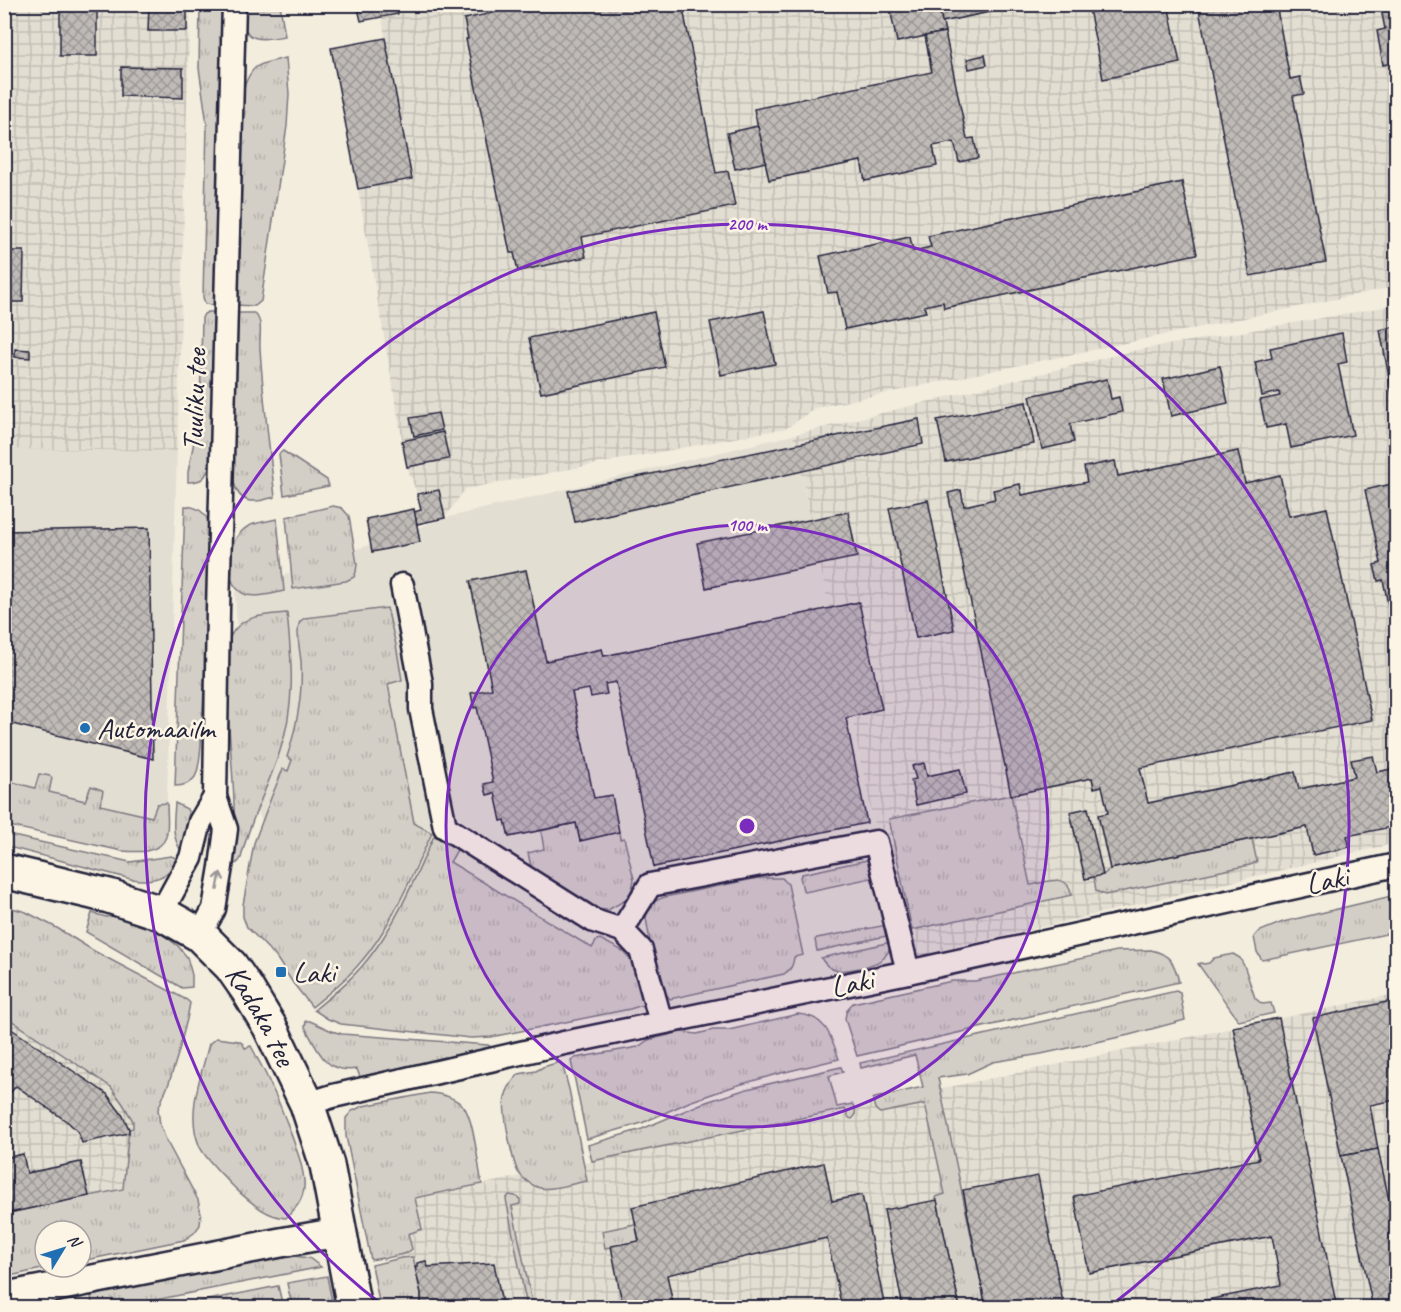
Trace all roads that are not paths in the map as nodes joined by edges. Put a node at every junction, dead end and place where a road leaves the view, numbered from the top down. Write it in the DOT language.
graph roads {
  1 [pos="234,4"];
  2 [pos="402,585"];
  3 [pos="215,797"];
  4 [pos="1396,865"];
  5 [pos="4,871"];
  6 [pos="161,913"];
  7 [pos="622,930"];
  8 [pos="200,935"];
  9 [pos="908,972"];
  10 [pos="661,1022"];
  11 [pos="308,1104"];
  12 [pos="340,1232"];
  13 [pos="4,1297"];
  14 [pos="354,1308"];
  1 -- 3 [label="street, Tuuliku tee"];
  2 -- 7 [label="street"];
  3 -- 6 [label="street, Tuuliku tee"];
  8 -- 3 [label="street, Tuuliku tee, one-way"];
  4 -- 9 [label="street, Laki"];
  5 -- 6 [label="main road, Kadaka tee"];
  6 -- 8 [label="main road, Kadaka tee"];
  7 -- 9 [label="street"];
  7 -- 10 [label="street"];
  8 -- 11 [label="main road, Kadaka tee"];
  9 -- 10 [label="street, Laki"];
  10 -- 11 [label="street, Laki"];
  11 -- 12 [label="main road, Kadaka tee"];
  12 -- 13 [label="street"];
  12 -- 14 [label="main road, Kadaka tee"];
}
